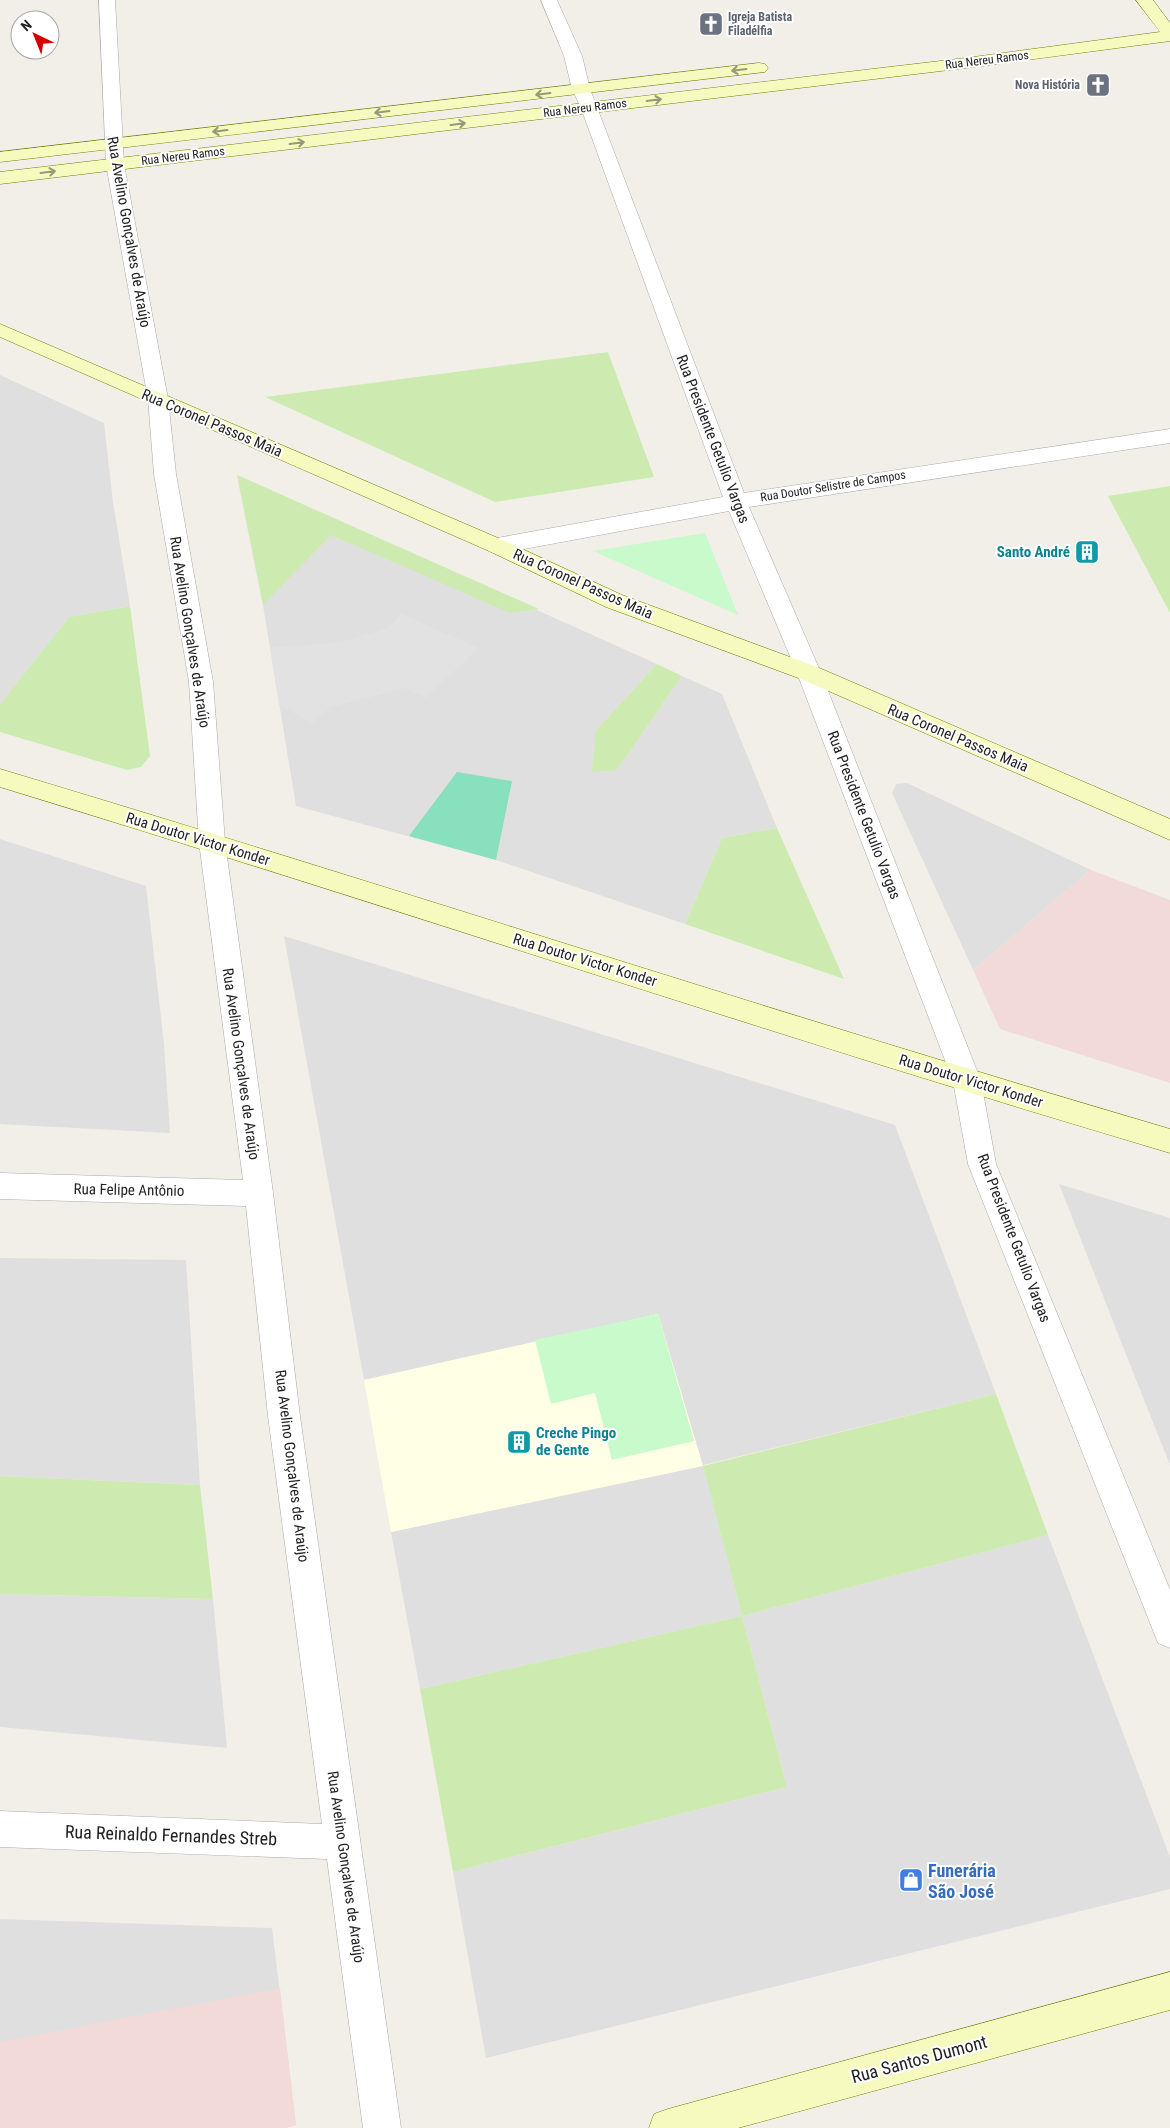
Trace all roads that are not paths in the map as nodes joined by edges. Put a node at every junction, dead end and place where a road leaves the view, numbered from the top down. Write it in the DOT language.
graph roads {
  1 [pos="108,0"];
  2 [pos="549,0"];
  3 [pos="1144,0"];
  4 [pos="1168,28"];
  5 [pos="956,47"];
  6 [pos="937,49"];
  7 [pos="966,63"];
  8 [pos="769,86"];
  9 [pos="586,98"];
  10 [pos="403,110"];
  11 [pos="258,127"];
  12 [pos="405,130"];
  13 [pos="260,147"];
  14 [pos="113,154"];
  15 [pos="0,157"];
  16 [pos="0,178"];
  17 [pos="0,330"];
  18 [pos="158,400"];
  19 [pos="1170,436"];
  20 [pos="736,502"];
  21 [pos="497,546"];
  22 [pos="809,673"];
  23 [pos="0,778"];
  24 [pos="1170,830"];
  25 [pos="212,842"];
  26 [pos="967,1081"];
  27 [pos="1170,1141"];
  28 [pos="0,1186"];
  29 [pos="259,1193"];
  30 [pos="1170,1631"];
  31 [pos="0,1829"];
  32 [pos="342,1842"];
  33 [pos="1170,1991"];
  34 [pos="382,2128"];
  35 [pos="668,2128"];
  1 -- 14 [label="street, Rua Avelino Gonçalves de Araújo"];
  2 -- 9 [label="street, Rua Presidente Getulio Vargas"];
  3 -- 4 [label="street"];
  4 -- 5 [label="street, Rua Nereu Ramos"];
  4 -- 7 [label="street, Rua Nereu Ramos"];
  5 -- 6 [label="street, Rua Nereu Ramos"];
  5 -- 7 [label="street"];
  7 -- 8 [label="street, Rua Nereu Ramos"];
  9 -- 8 [label="street, Rua Nereu Ramos, one-way"];
  8 -- 9 [label="street, Rua Nereu Ramos, one-way"];
  9 -- 10 [label="street, Rua Nereu Ramos, one-way"];
  12 -- 9 [label="street, Rua Nereu Ramos, one-way"];
  9 -- 20 [label="street, Rua Presidente Getulio Vargas"];
  10 -- 11 [label="street, Rua Nereu Ramos, one-way"];
  10 -- 12 [label="street"];
  11 -- 13 [label="street"];
  11 -- 14 [label="street, Rua Nereu Ramos, one-way"];
  13 -- 12 [label="street, Rua Nereu Ramos, one-way"];
  13 -- 14 [label="street, Rua Nereu Ramos"];
  14 -- 15 [label="street, Rua Nereu Ramos"];
  16 -- 14 [label="street, Rua Nereu Ramos, one-way"];
  14 -- 18 [label="street, Rua Avelino Gonçalves de Araújo"];
  17 -- 18 [label="street, Rua Coronel Passos Maia"];
  18 -- 21 [label="street, Rua Coronel Passos Maia"];
  18 -- 25 [label="street, Rua Avelino Gonçalves de Araújo"];
  19 -- 20 [label="street, Rua Doutor Selistre de Campos"];
  20 -- 21 [label="street, Rua Doutor Selistre de Campos"];
  20 -- 22 [label="street, Rua Presidente Getulio Vargas"];
  21 -- 22 [label="street, Rua Coronel Passos Maia"];
  22 -- 24 [label="street, Rua Coronel Passos Maia"];
  22 -- 26 [label="street, Rua Presidente Getulio Vargas"];
  23 -- 25 [label="street, Rua Doutor Victor Konder"];
  25 -- 26 [label="street, Rua Doutor Victor Konder"];
  25 -- 29 [label="street, Rua Avelino Gonçalves de Araújo"];
  26 -- 27 [label="street, Rua Doutor Victor Konder"];
  26 -- 30 [label="street, Rua Presidente Getulio Vargas"];
  28 -- 29 [label="street, Rua Felipe Antônio"];
  29 -- 32 [label="street, Rua Avelino Gonçalves de Araújo"];
  31 -- 32 [label="street, Rua Reinaldo Fernandes Streb"];
  32 -- 34 [label="street, Rua Avelino Gonçalves de Araújo"];
  33 -- 35 [label="street, Rua Santos Dumont"];
}
